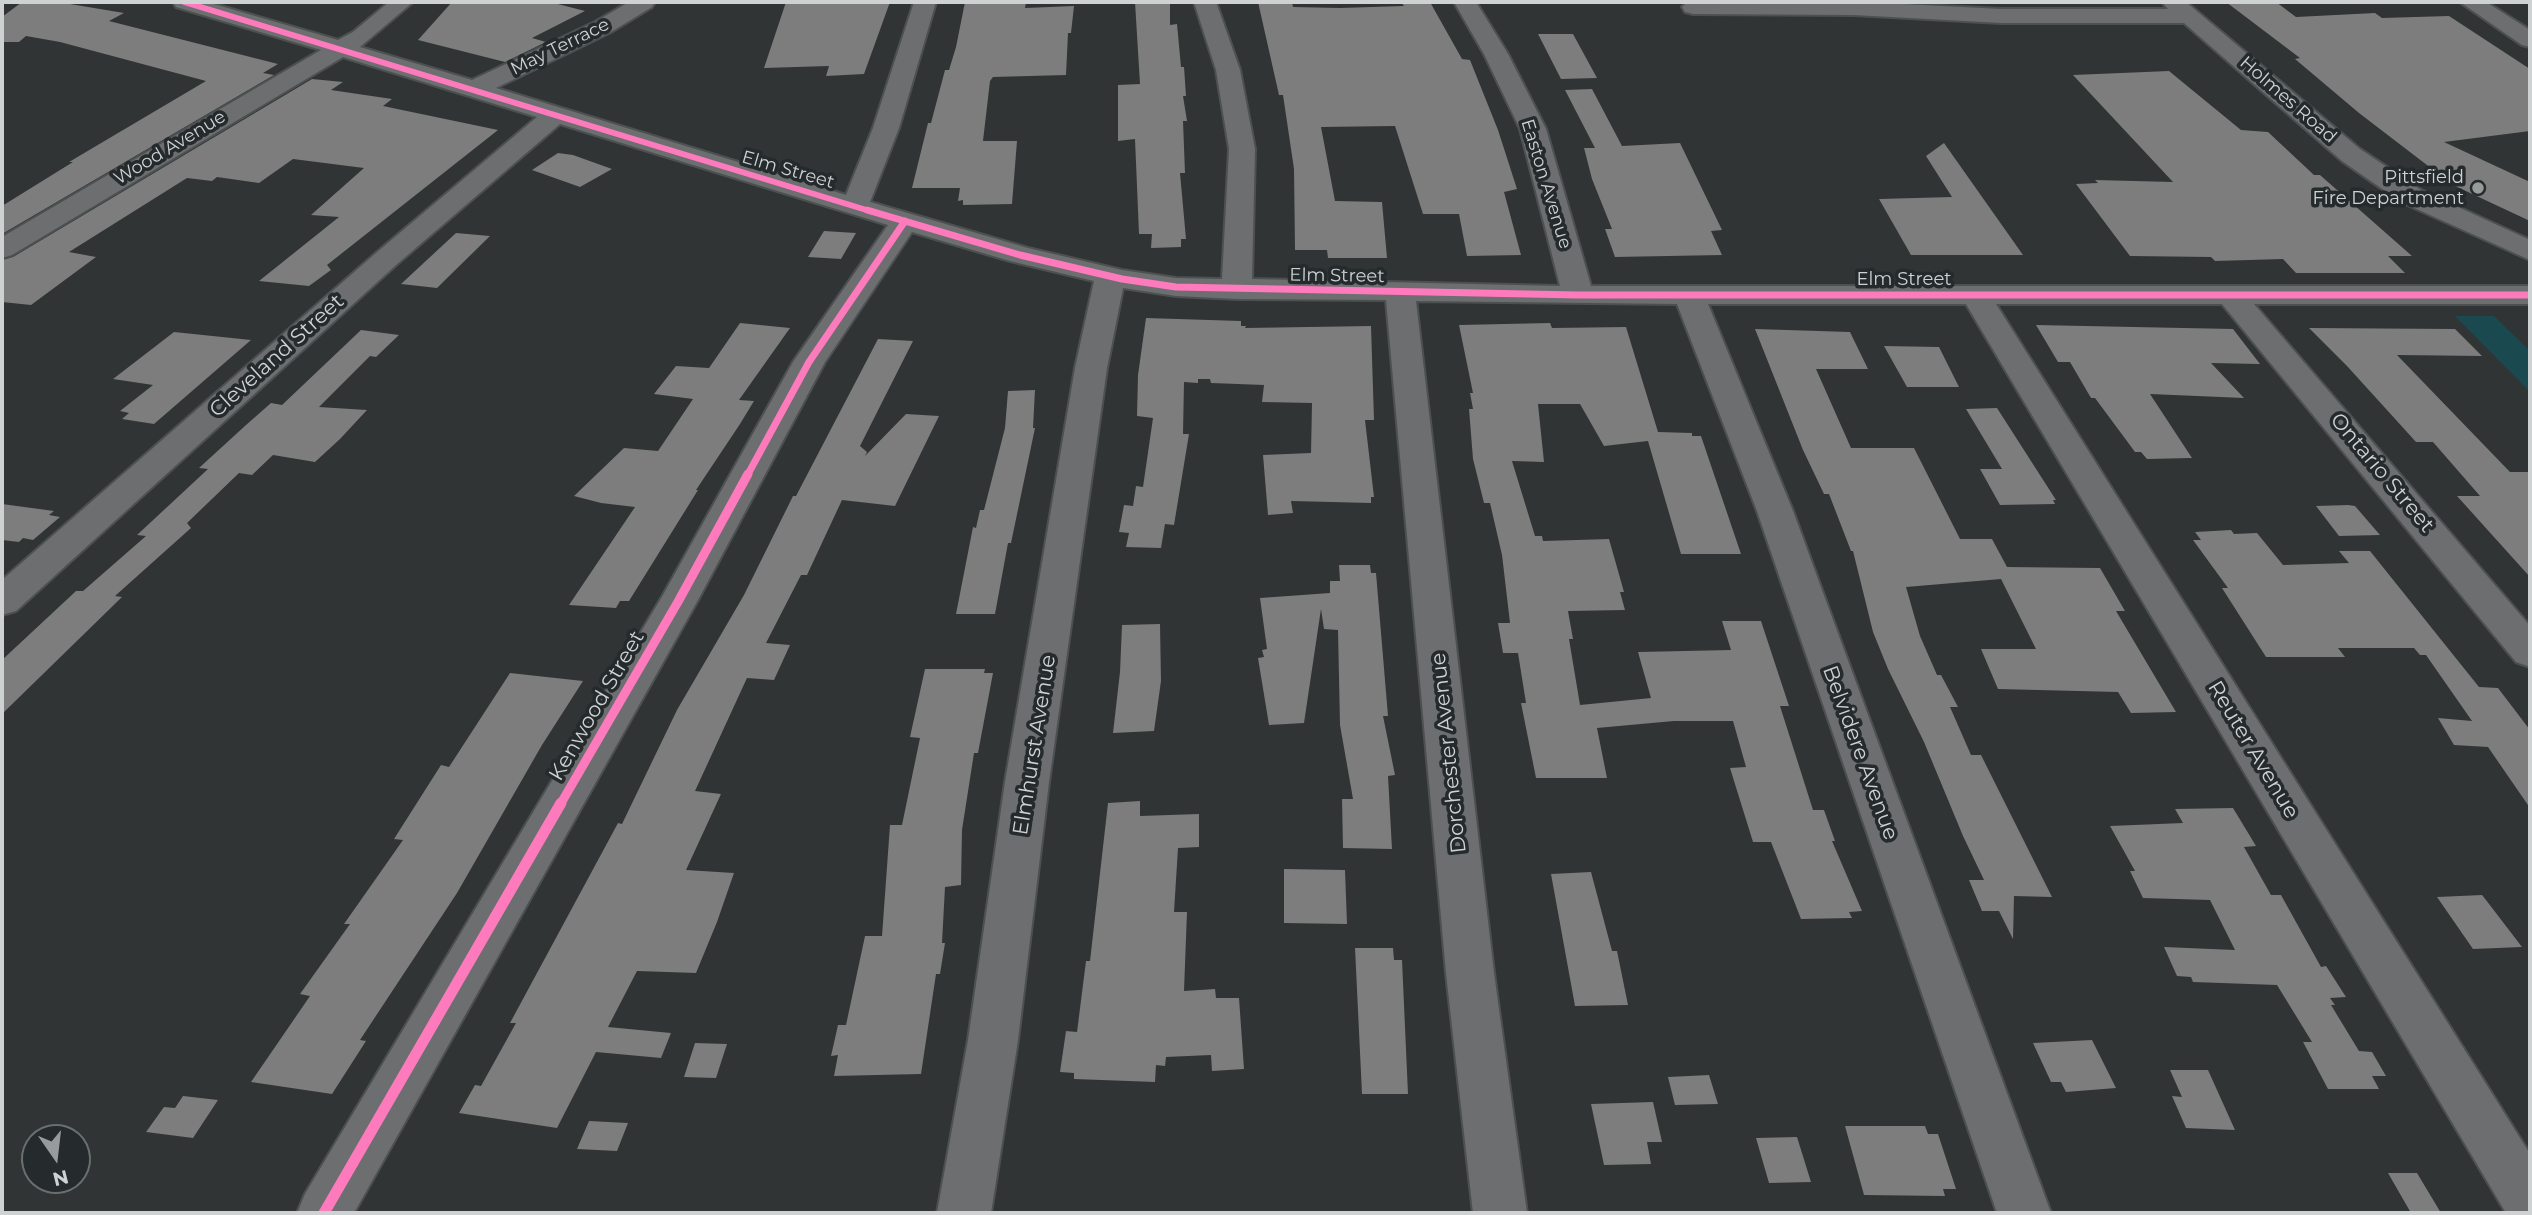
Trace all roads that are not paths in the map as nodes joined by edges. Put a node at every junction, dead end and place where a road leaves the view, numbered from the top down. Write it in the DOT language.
graph roads {
  1 [pos="184,2"];
  2 [pos="402,2"];
  3 [pos="644,2"];
  4 [pos="925,2"];
  5 [pos="1205,2"];
  6 [pos="1465,2"];
  7 [pos="2471,2"];
  8 [pos="1693,8"];
  9 [pos="2181,9"];
  10 [pos="2530,40"];
  11 [pos="339,48"];
  12 [pos="473,89"];
  13 [pos="555,115"];
  14 [pos="855,206"];
  15 [pos="905,221"];
  16 [pos="2482,231"];
  17 [pos="2,249"];
  18 [pos="2530,251"];
  19 [pos="2530,261"];
  20 [pos="1110,277"];
  21 [pos="1237,290"];
  22 [pos="1400,292"];
  23 [pos="1578,295"];
  24 [pos="1689,295"];
  25 [pos="2530,295"];
  26 [pos="1976,296"];
  27 [pos="2231,296"];
  28 [pos="2,601"];
  29 [pos="2530,652"];
  30 [pos="2530,1203"];
  31 [pos="324,1213"];
  32 [pos="964,1213"];
  33 [pos="1500,1213"];
  34 [pos="2024,1213"];
  1 -- 11 [label="street, Elm Street"];
  2 -- 11 [label="street, Wood Avenue"];
  3 -- 12 [label="street, May Terrace"];
  4 -- 14 [label="street"];
  5 -- 21 [label="street"];
  6 -- 23 [label="street, Easton Avenue"];
  7 -- 10 [label="street"];
  8 -- 9 [label="street"];
  9 -- 16 [label="street, Holmes Road"];
  11 -- 12 [label="street, Elm Street"];
  11 -- 17 [label="street, Wood Avenue"];
  12 -- 13 [label="street, Elm Street"];
  13 -- 14 [label="street, Elm Street"];
  13 -- 28 [label="street, Cleveland Street"];
  14 -- 15 [label="street, Elm Street"];
  15 -- 20 [label="street, Elm Street"];
  15 -- 31 [label="street, Kenwood Street"];
  16 -- 18 [label="street, Holmes Road"];
  16 -- 19 [label="street, Holmes Road"];
  20 -- 21 [label="street, Elm Street"];
  20 -- 32 [label="street, Elmhurst Avenue"];
  21 -- 22 [label="street, Elm Street"];
  22 -- 23 [label="street, Elm Street"];
  22 -- 33 [label="street, Dorchester Avenue"];
  23 -- 24 [label="street, Elm Street"];
  24 -- 26 [label="street, Elm Street"];
  24 -- 34 [label="street, Belvidere Avenue"];
  25 -- 27 [label="street, Elm Street"];
  26 -- 27 [label="street, Elm Street"];
  26 -- 30 [label="street, Reuter Avenue"];
  27 -- 29 [label="street, Ontario Street"];
}
